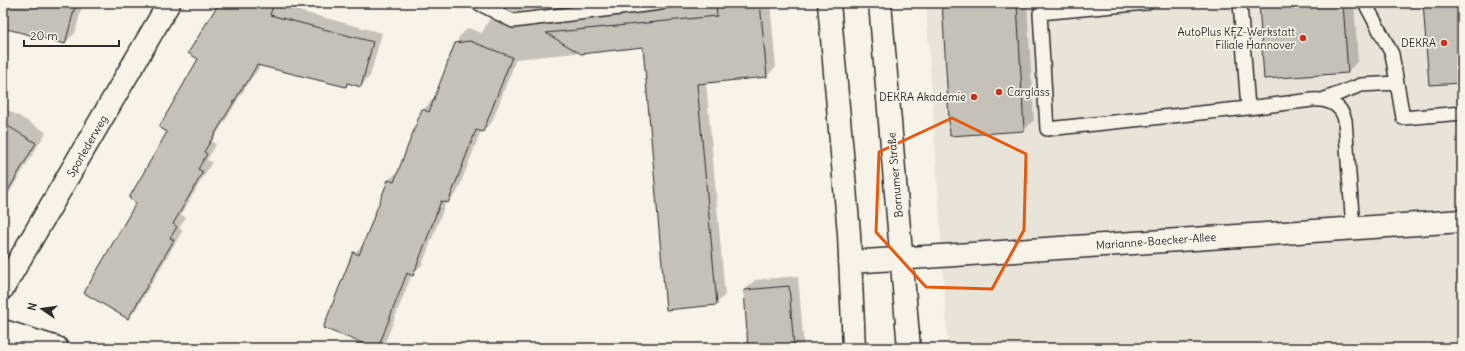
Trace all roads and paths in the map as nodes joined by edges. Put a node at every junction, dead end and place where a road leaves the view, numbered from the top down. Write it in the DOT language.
graph roads {
  1 [pos="169,3"];
  2 [pos="478,3"];
  3 [pos="661,3"];
  4 [pos="829,3"];
  5 [pos="880,3"];
  6 [pos="1146,3"];
  7 [pos="1240,3"];
  8 [pos="1365,3"];
  9 [pos="1397,83"];
  10 [pos="1322,100"];
  11 [pos="1248,108"];
  12 [pos="1462,113"];
  13 [pos="1462,221"];
  14 [pos="1353,228"];
  15 [pos="902,258"];
  16 [pos="850,262"];
  17 [pos="3,288"];
  18 [pos="3,331"];
  19 [pos="57,348"];
  20 [pos="854,348"];
  21 [pos="909,348"];
  1 -- 17 [label="street, Sporlederweg"];
  2 -- 3 [label="lane"];
  4 -- 16 [label="street"];
  5 -- 15 [label="street, Bornumer Straße"];
  6 -- 11 [label="lane"];
  7 -- 11 [label="lane"];
  8 -- 9 [label="lane"];
  9 -- 10 [label="lane"];
  9 -- 12 [label="lane"];
  10 -- 11 [label="lane"];
  10 -- 14 [label="lane"];
  13 -- 14 [label="street, Marianne-Baecker-Allee"];
  14 -- 15 [label="street, Marianne-Baecker-Allee"];
  15 -- 16 [label="street, Marianne-Baecker-Allee"];
  15 -- 21 [label="street, Bornumer Straße"];
  16 -- 20 [label="street"];
  18 -- 19 [label="street"];
}
